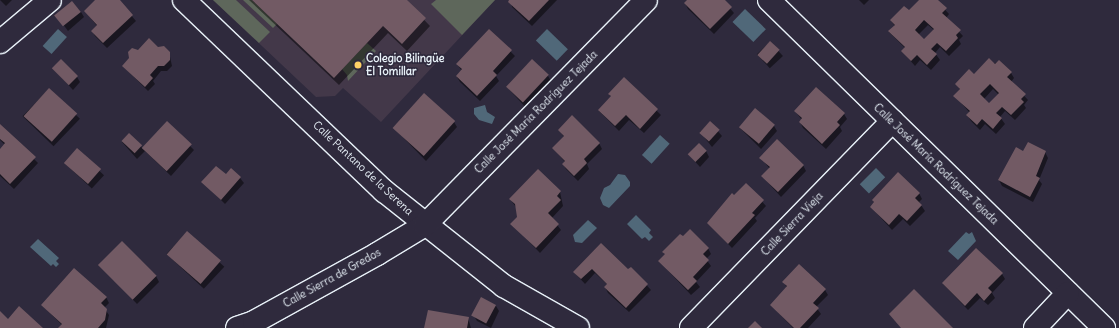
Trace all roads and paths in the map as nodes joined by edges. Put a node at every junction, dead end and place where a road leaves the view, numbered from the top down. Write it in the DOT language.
graph roads {
  1 [pos="50,0"];
  2 [pos="184,0"];
  3 [pos="646,0"];
  4 [pos="769,0"];
  5 [pos="0,42"];
  6 [pos="892,121"];
  7 [pos="425,225"];
  8 [pos="1068,293"];
  9 [pos="237,328"];
  10 [pos="578,328"];
  11 [pos="691,328"];
  12 [pos="1035,328"];
  13 [pos="1104,328"];
  1 -- 5 [label="street"];
  2 -- 7 [label="street, Calle Pantano de la Serena"];
  3 -- 7 [label="street, Calle José María Rodríguez Tejada"];
  4 -- 6 [label="street, Calle José María Rodríguez Tejada"];
  6 -- 8 [label="street, Calle José María Rodríguez Tejada"];
  6 -- 11 [label="street, Calle Sierra Vieja"];
  7 -- 9 [label="street, Calle Sierra de Gredos"];
  7 -- 10 [label="street, Calle Pantano de la Serena"];
  8 -- 12 [label="street"];
  8 -- 13 [label="street, Calle José María Rodríguez Tejada"];
}
